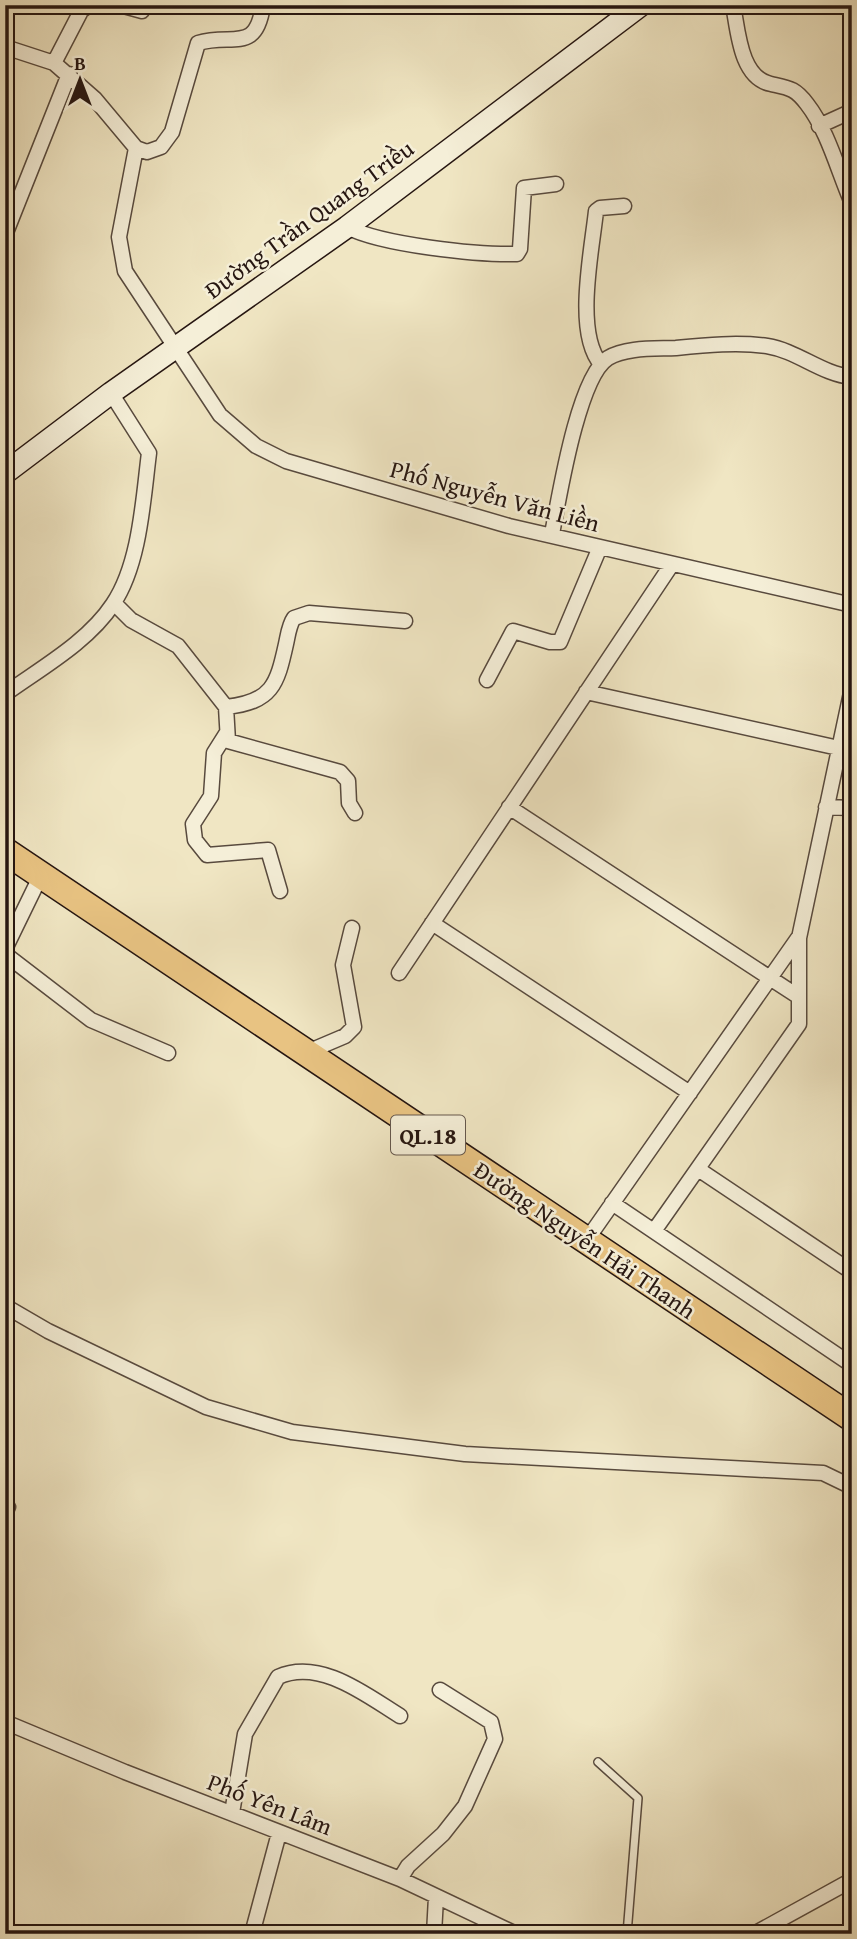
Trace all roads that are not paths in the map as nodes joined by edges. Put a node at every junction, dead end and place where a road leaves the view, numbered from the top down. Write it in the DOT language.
graph roads {
  1 [pos="89,5"];
  2 [pos="120,5"];
  3 [pos="263,5"];
  4 [pos="641,5"];
  5 [pos="733,5"];
  6 [pos="142,11"];
  7 [pos="5,47"];
  8 [pos="54,63"];
  9 [pos="69,74"];
  10 [pos="852,111"];
  11 [pos="819,126"];
  12 [pos="136,148"];
  13 [pos="556,184"];
  14 [pos="852,203"];
  15 [pos="624,206"];
  16 [pos="347,227"];
  17 [pos="5,235"];
  18 [pos="175,347"];
  19 [pos="601,364"];
  20 [pos="852,377"];
  21 [pos="111,393"];
  22 [pos="5,473"];
  23 [pos="552,534"];
  24 [pos="600,547"];
  25 [pos="672,564"];
  26 [pos="114,603"];
  27 [pos="852,605"];
  28 [pos="405,621"];
  29 [pos="487,680"];
  30 [pos="852,688"];
  31 [pos="586,692"];
  32 [pos="5,694"];
  33 [pos="226,707"];
  34 [pos="226,734"];
  35 [pos="845,749"];
  36 [pos="509,807"];
  37 [pos="826,807"];
  38 [pos="852,808"];
  39 [pos="355,813"];
  40 [pos="5,851"];
  41 [pos="41,875"];
  42 [pos="280,891"];
  43 [pos="432,923"];
  44 [pos="352,928"];
  45 [pos="799,938"];
  46 [pos="5,951"];
  47 [pos="399,973"];
  48 [pos="770,978"];
  49 [pos="799,997"];
  50 [pos="305,1053"];
  51 [pos="168,1054"];
  52 [pos="690,1093"];
  53 [pos="698,1169"];
  54 [pos="612,1203"];
  55 [pos="654,1231"];
  56 [pos="586,1241"];
  57 [pos="852,1272"];
  58 [pos="5,1306"];
  59 [pos="852,1365"];
  60 [pos="852,1418"];
  61 [pos="852,1487"];
  62 [pos="440,1690"];
  63 [pos="400,1716"];
  64 [pos="6,1726"];
  65 [pos="598,1762"];
  66 [pos="232,1813"];
  67 [pos="279,1833"];
  68 [pos="400,1879"];
  69 [pos="852,1880"];
  70 [pos="436,1897"];
  71 [pos="252,1934"];
  72 [pos="434,1934"];
  73 [pos="516,1934"];
  74 [pos="627,1934"];
  75 [pos="754,1934"];
  1 -- 8 [label="street"];
  2 -- 6 [label="street"];
  3 -- 12 [label="street"];
  4 -- 16 [label="main road, Đường Trần Quang Triều"];
  5 -- 11 [label="street"];
  7 -- 8 [label="street"];
  8 -- 9 [label="street"];
  9 -- 12 [label="street"];
  9 -- 17 [label="street"];
  10 -- 11 [label="street"];
  11 -- 14 [label="street"];
  12 -- 18 [label="street, Phố Nguyễn Văn Liền"];
  13 -- 16 [label="street"];
  15 -- 19 [label="street"];
  16 -- 18 [label="main road, Đường Trần Quang Triều"];
  18 -- 21 [label="main road, Đường Trần Quang Triều"];
  18 -- 23 [label="street, Phố Nguyễn Văn Liền"];
  19 -- 20 [label="street"];
  19 -- 23 [label="street"];
  21 -- 22 [label="main road, Đường Trần Quang Triều"];
  21 -- 26 [label="street"];
  23 -- 24 [label="street, Phố Nguyễn Văn Liền"];
  24 -- 25 [label="street, Phố Nguyễn Văn Liền"];
  24 -- 29 [label="street"];
  25 -- 27 [label="street, Phố Nguyễn Văn Liền"];
  25 -- 31 [label="street"];
  26 -- 32 [label="street"];
  26 -- 33 [label="street"];
  28 -- 33 [label="street"];
  30 -- 35 [label="street"];
  31 -- 35 [label="street"];
  31 -- 36 [label="street"];
  33 -- 34 [label="street"];
  34 -- 39 [label="street"];
  34 -- 42 [label="street"];
  35 -- 37 [label="street"];
  36 -- 43 [label="street"];
  36 -- 48 [label="street"];
  37 -- 38 [label="street"];
  37 -- 45 [label="street"];
  40 -- 41 [label="highway, Đường Nguyễn Hải Thanh / QL.18"];
  41 -- 46 [label="street"];
  41 -- 50 [label="highway, Đường Nguyễn Hải Thanh / QL.18"];
  43 -- 47 [label="street"];
  43 -- 52 [label="street"];
  44 -- 50 [label="street"];
  45 -- 48 [label="street"];
  45 -- 49 [label="street"];
  46 -- 51 [label="street"];
  48 -- 49 [label="street"];
  48 -- 52 [label="street"];
  49 -- 53 [label="street"];
  50 -- 56 [label="highway, Đường Nguyễn Hải Thanh / QL.18"];
  52 -- 54 [label="street"];
  53 -- 55 [label="street"];
  53 -- 57 [label="street"];
  54 -- 55 [label="street"];
  54 -- 56 [label="street"];
  55 -- 59 [label="street"];
  56 -- 60 [label="highway, Đường Nguyễn Hải Thanh / QL.18"];
  58 -- 61 [label="street"];
  62 -- 68 [label="street"];
  63 -- 66 [label="street"];
  64 -- 66 [label="street, Phố Yên Lâm"];
  65 -- 74 [label="lane"];
  66 -- 67 [label="street, Phố Yên Lâm"];
  67 -- 68 [label="street, Phố Yên Lâm"];
  67 -- 71 [label="street"];
  68 -- 70 [label="street, Phố Yên Lâm"];
  69 -- 75 [label="street"];
  70 -- 72 [label="street"];
  70 -- 73 [label="street, Phố Yên Lâm"];
}
